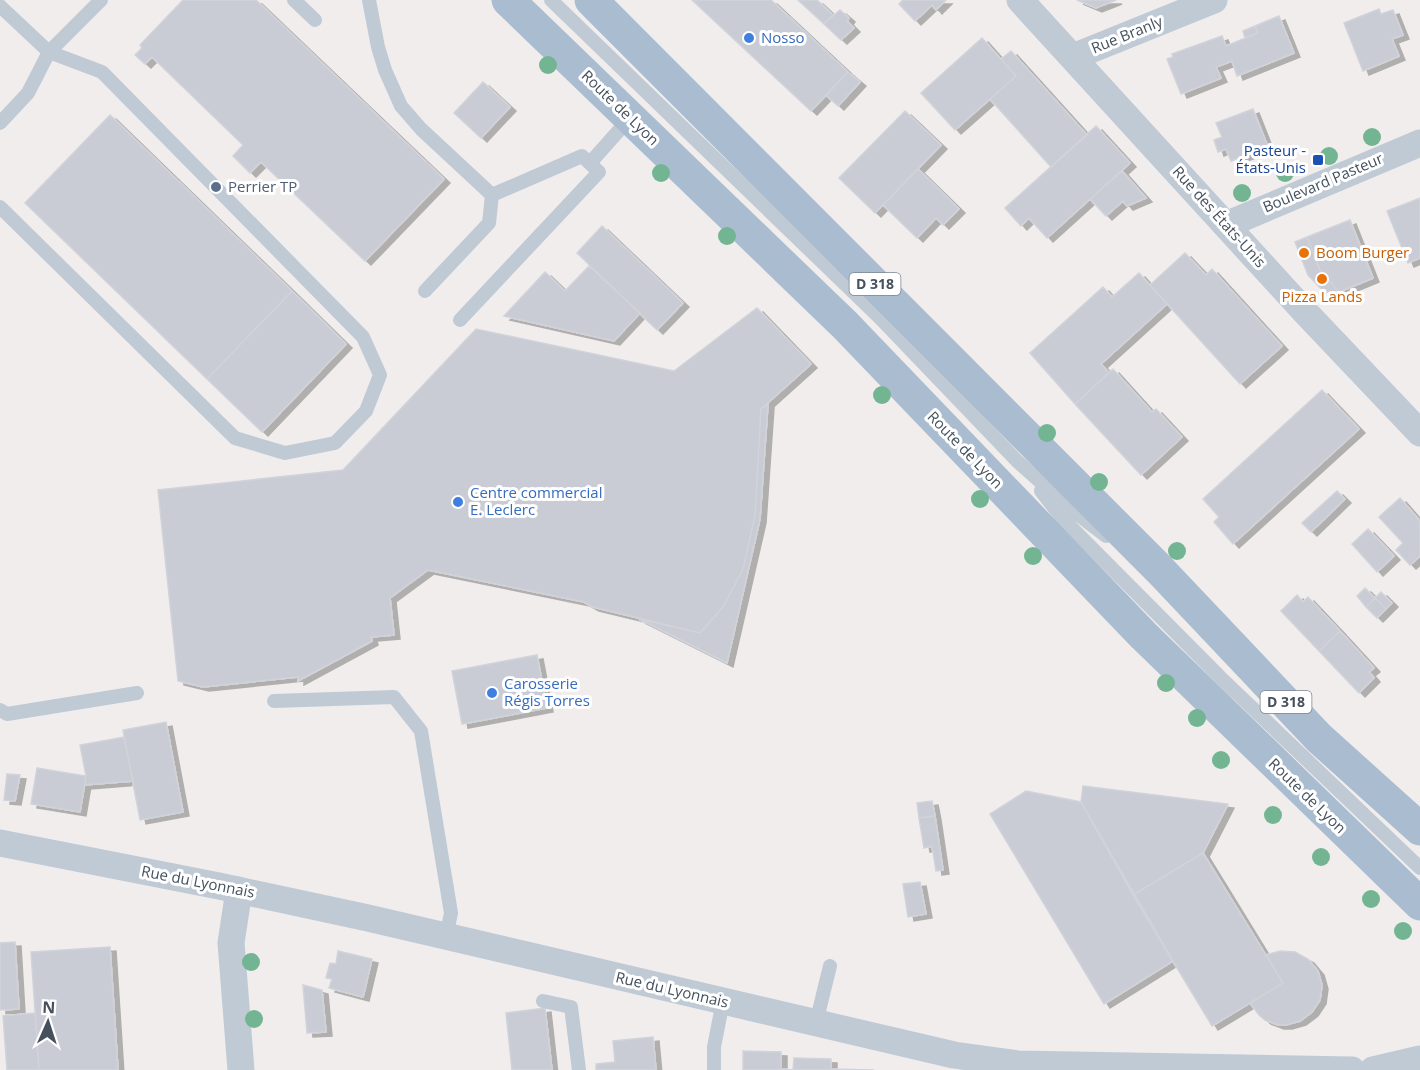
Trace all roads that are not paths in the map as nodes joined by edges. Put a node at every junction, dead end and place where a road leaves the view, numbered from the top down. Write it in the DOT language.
graph roads {
  1 [pos="101,0"];
  2 [pos="294,0"];
  3 [pos="369,0"];
  4 [pos="508,0"];
  5 [pos="551,0"];
  6 [pos="591,0"];
  7 [pos="1020,0"];
  8 [pos="1214,0"];
  9 [pos="0,6"];
  10 [pos="315,20"];
  11 [pos="49,52"];
  12 [pos="1073,57"];
  13 [pos="630,118"];
  14 [pos="0,123"];
  15 [pos="1420,143"];
  16 [pos="590,163"];
  17 [pos="492,195"];
  18 [pos="0,207"];
  19 [pos="1226,225"];
  20 [pos="425,291"];
  21 [pos="459,320"];
  22 [pos="1420,433"];
  23 [pos="1017,461"];
  24 [pos="1159,569"];
  25 [pos="137,693"];
  26 [pos="274,701"];
  27 [pos="0,710"];
  28 [pos="1420,828"];
  29 [pos="0,843"];
  30 [pos="1420,868"];
  31 [pos="239,890"];
  32 [pos="1420,904"];
  33 [pos="446,937"];
  34 [pos="830,966"];
  35 [pos="543,1001"];
  36 [pos="723,1001"];
  37 [pos="816,1023"];
  38 [pos="1420,1059"];
  39 [pos="241,1070"];
  40 [pos="579,1070"];
  41 [pos="714,1070"];
  42 [pos="1352,1070"];
  43 [pos="1373,1070"];
  1 -- 11 [label="lane"];
  2 -- 10 [label="lane"];
  3 -- 17 [label="lane"];
  4 -- 13 [label="main road, Route de Lyon"];
  5 -- 23 [label="lane"];
  6 -- 24 [label="main road, D 318"];
  7 -- 12 [label="street, Rue des États-Unis"];
  8 -- 12 [label="street, Rue Branly"];
  9 -- 11 [label="lane"];
  11 -- 14 [label="lane"];
  11 -- 18 [label="lane"];
  12 -- 19 [label="street, Rue des États-Unis"];
  13 -- 16 [label="lane"];
  13 -- 32 [label="main road, Route de Lyon"];
  15 -- 19 [label="street, Boulevard Pasteur"];
  16 -- 17 [label="lane"];
  16 -- 21 [label="lane"];
  17 -- 20 [label="lane"];
  19 -- 22 [label="street, Rue des États-Unis"];
  23 -- 24 [label="lane"];
  23 -- 30 [label="lane"];
  24 -- 28 [label="main road, D 318"];
  25 -- 27 [label="lane"];
  26 -- 33 [label="lane"];
  29 -- 31 [label="street, Rue du Lyonnais"];
  31 -- 33 [label="street, Rue du Lyonnais"];
  31 -- 39 [label="street"];
  33 -- 36 [label="street, Rue du Lyonnais"];
  34 -- 37 [label="lane"];
  35 -- 40 [label="lane"];
  36 -- 37 [label="street, Rue du Lyonnais"];
  36 -- 41 [label="lane"];
  37 -- 42 [label="street, Rue du Lyonnais"];
  38 -- 43 [label="street"];
}
